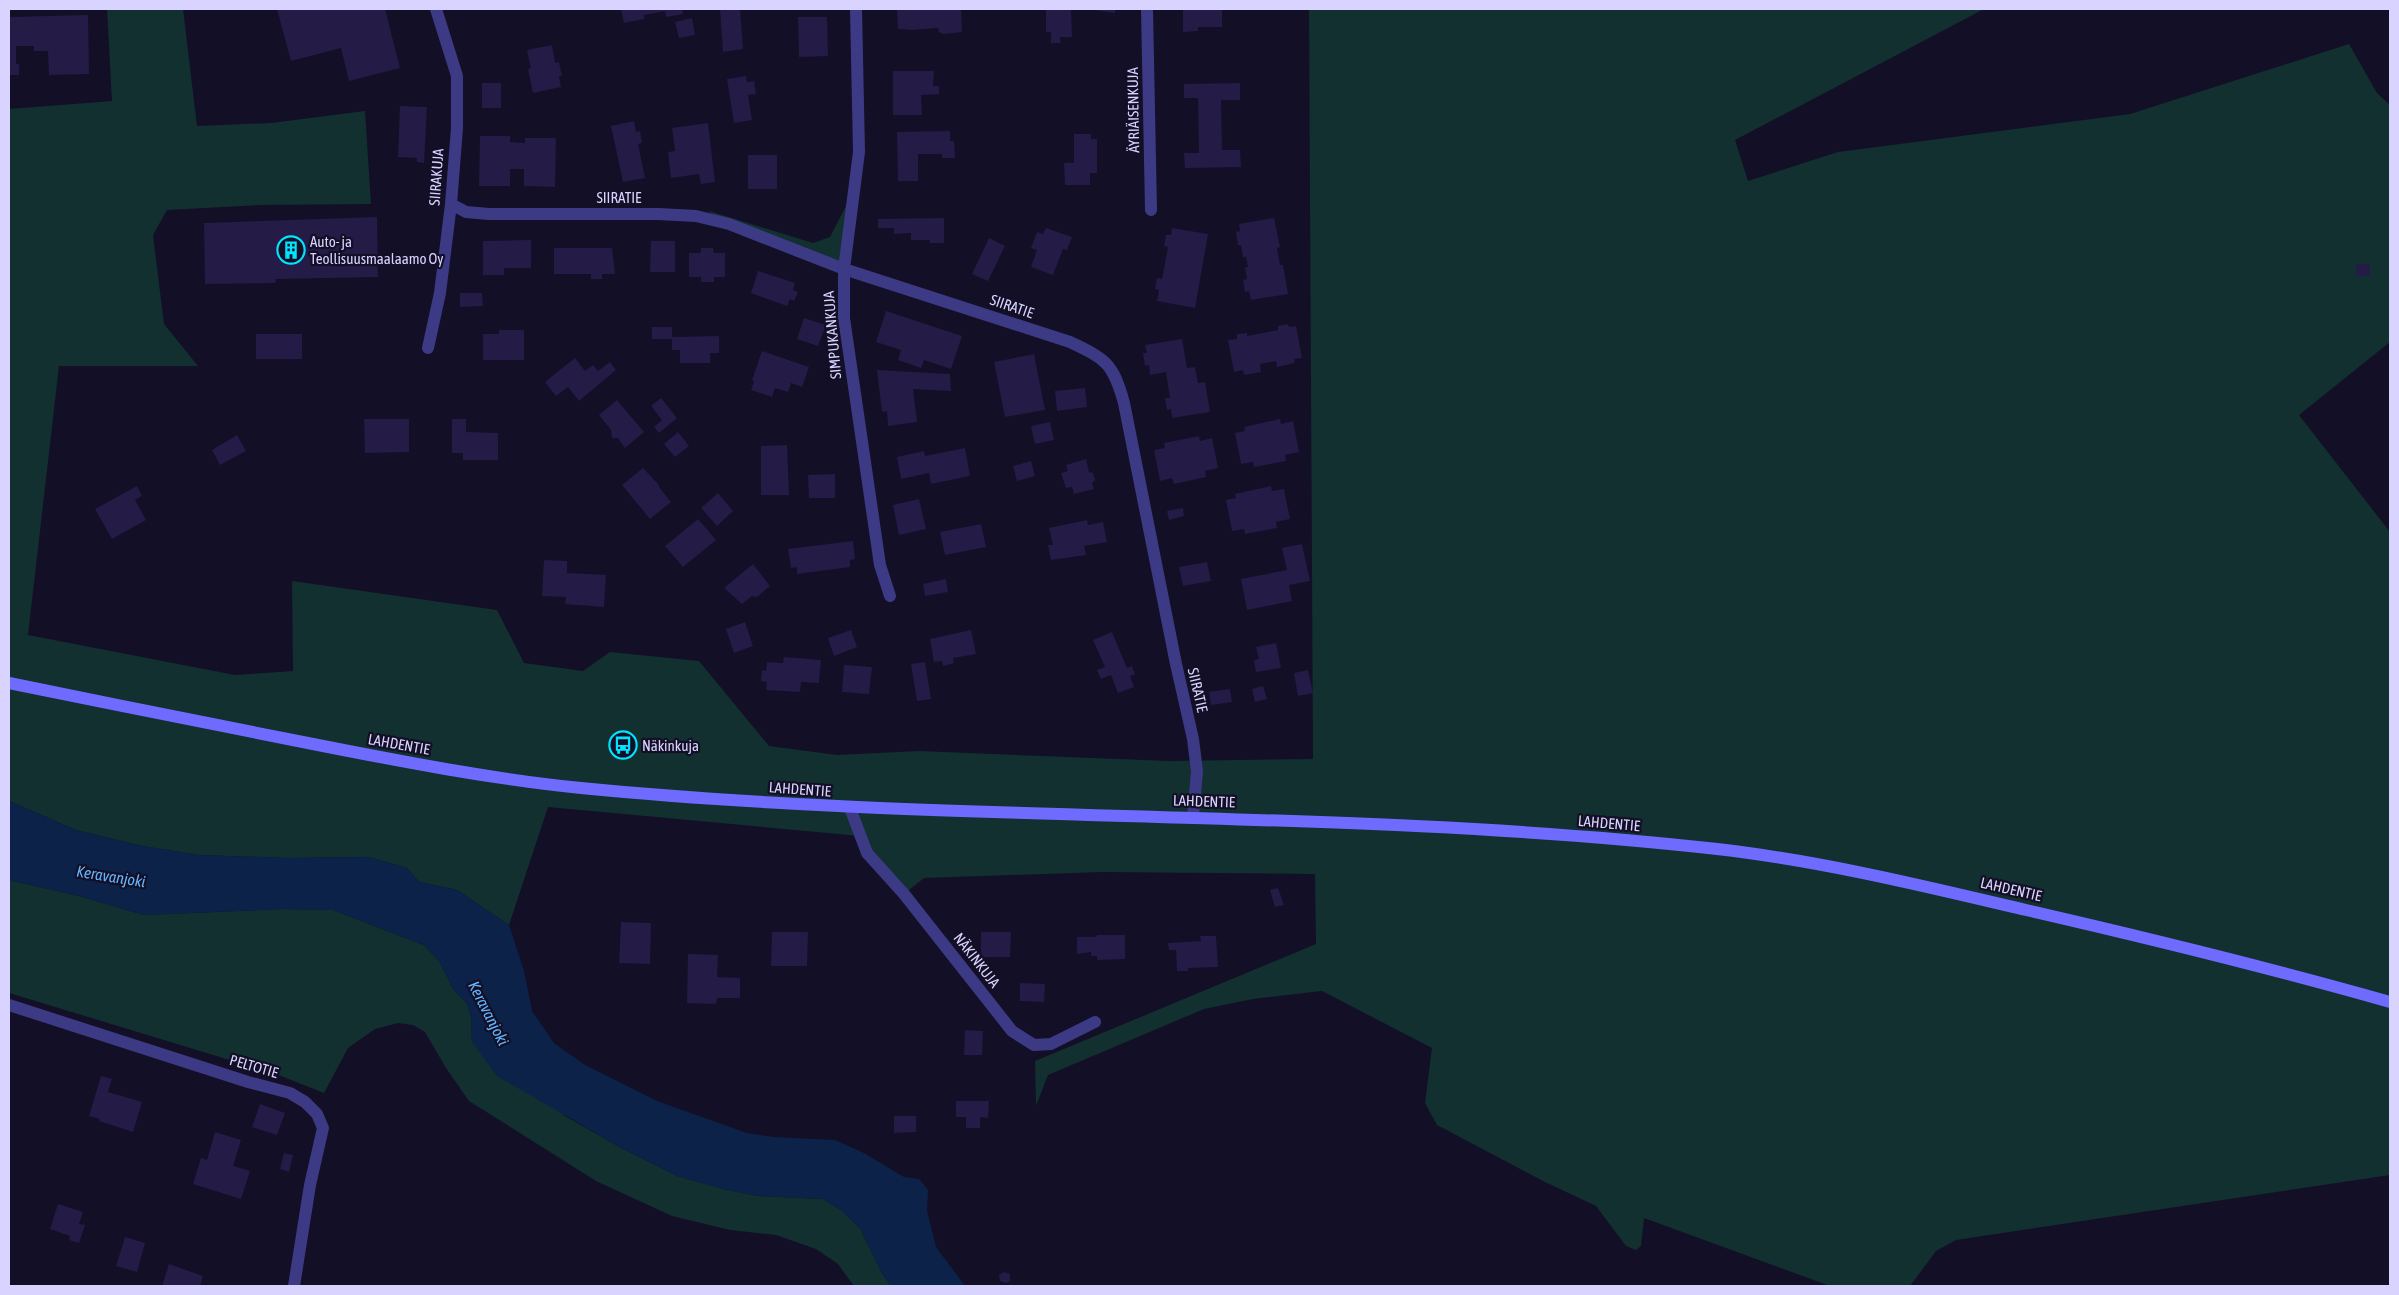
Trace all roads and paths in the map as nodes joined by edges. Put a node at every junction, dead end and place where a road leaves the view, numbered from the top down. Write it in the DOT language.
graph roads {
  1 [pos="436,9"];
  2 [pos="856,9"];
  3 [pos="1147,9"];
  4 [pos="451,204"];
  5 [pos="1151,210"];
  6 [pos="844,269"];
  7 [pos="428,348"];
  8 [pos="890,596"];
  9 [pos="9,683"];
  10 [pos="850,808"];
  11 [pos="1193,817"];
  12 [pos="2390,1002"];
  13 [pos="9,1006"];
  14 [pos="1095,1022"];
  15 [pos="294,1286"];
  1 -- 4 [label="street, SIIRAKUJA"];
  2 -- 6 [label="street, SIMPUKANKUJA"];
  3 -- 5 [label="street, ÄYRIÄISENKUJA"];
  4 -- 6 [label="street, SIIRATIE"];
  4 -- 7 [label="street, SIIRAKUJA"];
  6 -- 8 [label="street, SIMPUKANKUJA"];
  6 -- 11 [label="street, SIIRATIE"];
  9 -- 10 [label="main road, LAHDENTIE"];
  10 -- 11 [label="main road, LAHDENTIE"];
  10 -- 14 [label="street, NÄKINKUJA"];
  11 -- 12 [label="main road, LAHDENTIE"];
  13 -- 15 [label="street, PELTOTIE"];
}
